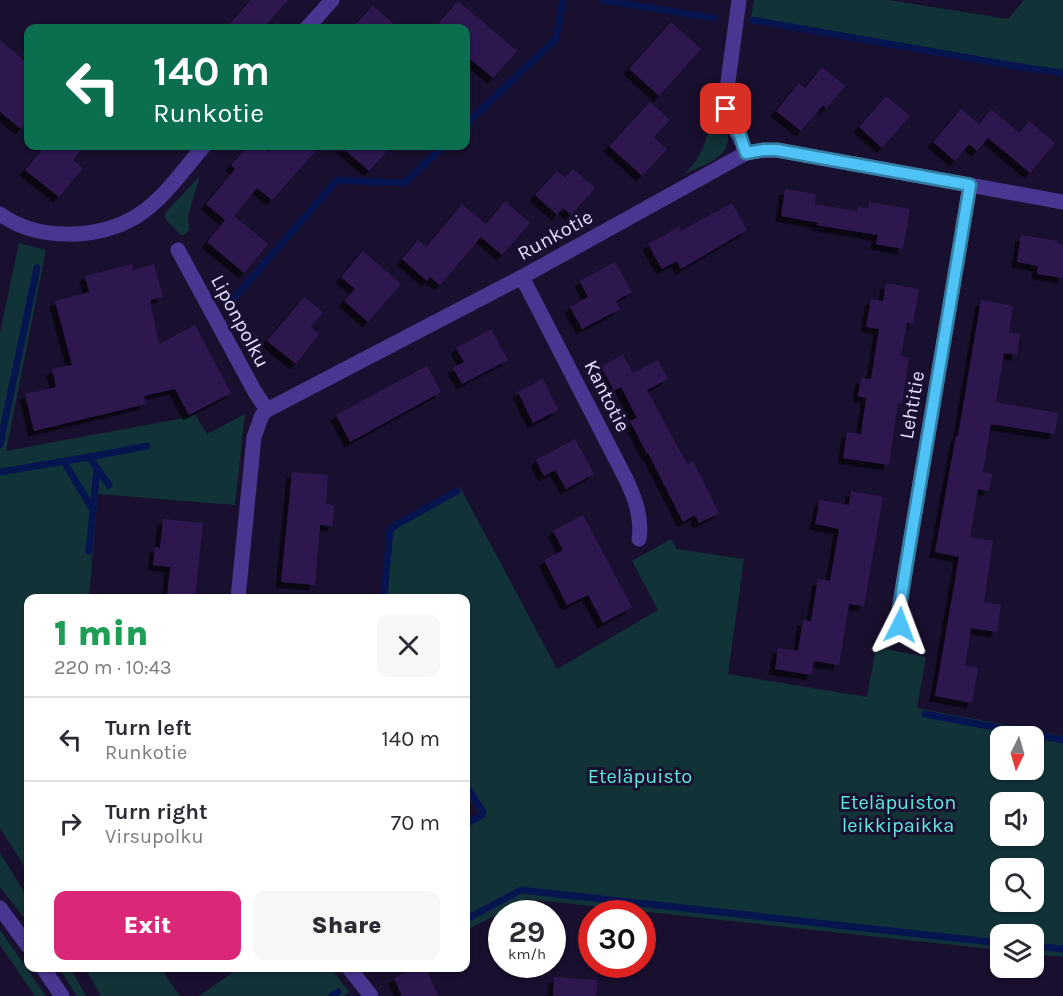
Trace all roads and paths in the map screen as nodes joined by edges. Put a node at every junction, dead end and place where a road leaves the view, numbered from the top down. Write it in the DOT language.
graph roads {
  1 [pos="332,0"];
  2 [pos="739,0"];
  3 [pos="311,24"];
  4 [pos="200,150"];
  5 [pos="746,153"];
  6 [pos="970,185"];
  7 [pos="1063,202"];
  8 [pos="0,214"];
  9 [pos="178,250"];
  10 [pos="522,277"];
  11 [pos="267,410"];
  12 [pos="639,539"];
  13 [pos="238,594"];
  14 [pos="904,631"];
  15 [pos="0,908"];
  16 [pos="24,941"];
  17 [pos="46,972"];
  18 [pos="352,972"];
  19 [pos="62,996"];
  20 [pos="371,996"];
  1 -- 3 [label="street"];
  2 -- 5 [label="street"];
  4 -- 8 [label="street"];
  5 -- 6 [label="street, Runkotie"];
  5 -- 10 [label="street, Runkotie"];
  6 -- 7 [label="street, Runkotie"];
  6 -- 14 [label="street, Lehtitie"];
  9 -- 11 [label="street, Liponpolku"];
  10 -- 11 [label="street, Runkotie"];
  10 -- 12 [label="street, Kantotie"];
  11 -- 13 [label="street"];
  15 -- 16 [label="street"];
  17 -- 19 [label="street"];
  18 -- 20 [label="street"];
}
